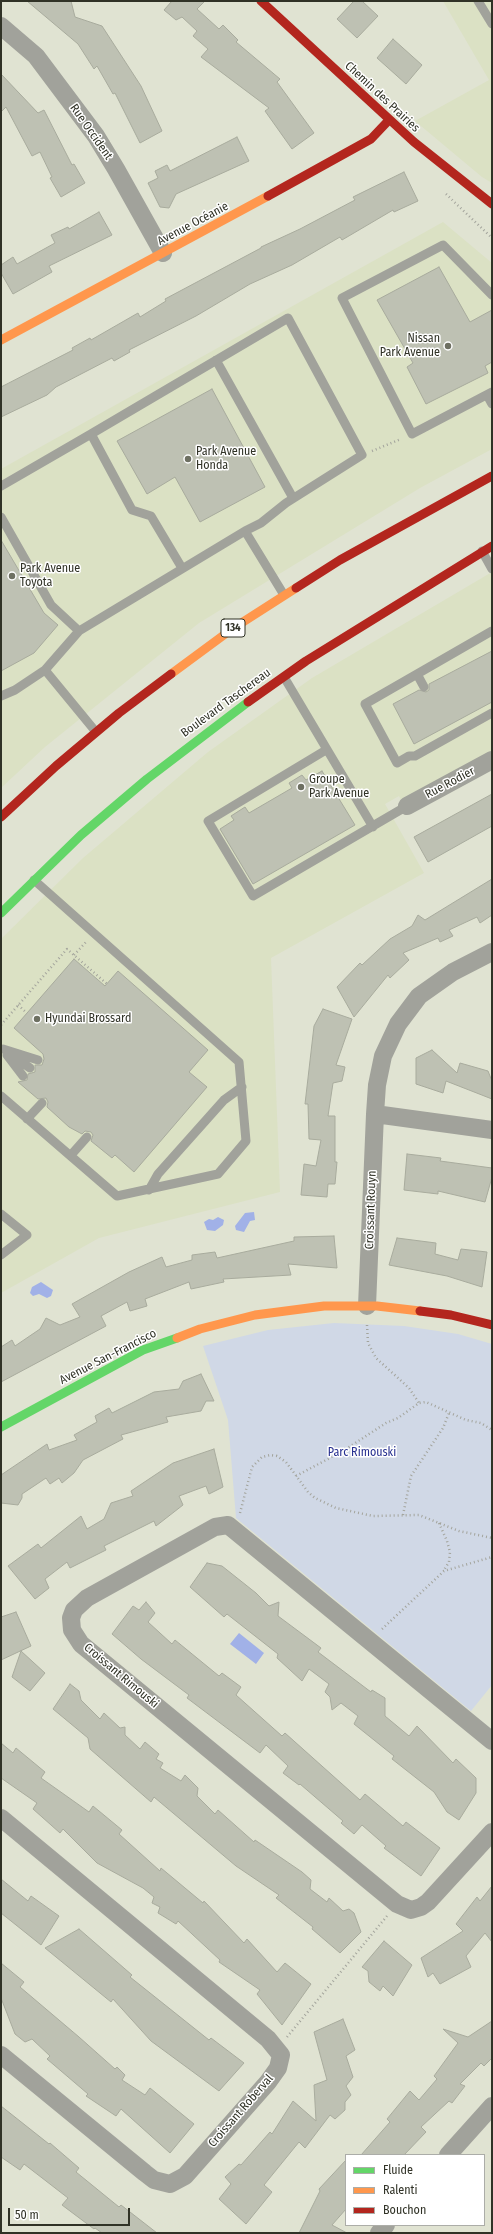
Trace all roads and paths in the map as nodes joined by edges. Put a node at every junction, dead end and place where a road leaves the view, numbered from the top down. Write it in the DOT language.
graph roads {
  1 [pos="261,1"];
  2 [pos="478,1"];
  3 [pos="492,24"];
  4 [pos="1,26"];
  5 [pos="389,120"];
  6 [pos="445,193"];
  7 [pos="492,204"];
  8 [pos="492,238"];
  9 [pos="162,253"];
  10 [pos="492,295"];
  11 [pos="1,340"];
  12 [pos="216,360"];
  13 [pos="490,393"];
  14 [pos="492,404"];
  15 [pos="91,434"];
  16 [pos="412,434"];
  17 [pos="362,456"];
  18 [pos="492,476"];
  19 [pos="1,486"];
  20 [pos="293,498"];
  21 [pos="1,517"];
  22 [pos="245,531"];
  23 [pos="492,546"];
  24 [pos="482,552"];
  25 [pos="182,568"];
  26 [pos="492,569"];
  27 [pos="284,595"];
  28 [pos="79,631"];
  29 [pos="492,632"];
  30 [pos="45,670"];
  31 [pos="417,674"];
  32 [pos="283,676"];
  33 [pos="424,687"];
  34 [pos="1,696"];
  35 [pos="492,713"];
  36 [pos="96,732"];
  37 [pos="326,750"];
  38 [pos="492,760"];
  39 [pos="407,806"];
  40 [pos="1,818"];
  41 [pos="373,827"];
  42 [pos="34,880"];
  43 [pos="1,913"];
  44 [pos="94,933"];
  45 [pos="492,952"];
  46 [pos="74,955"];
  47 [pos="107,984"];
  48 [pos="18,1005"];
  49 [pos="27,1013"];
  50 [pos="1,1025"];
  51 [pos="2,1049"];
  52 [pos="38,1060"];
  53 [pos="30,1068"];
  54 [pos="23,1076"];
  55 [pos="242,1087"];
  56 [pos="1,1096"];
  57 [pos="42,1103"];
  58 [pos="375,1114"];
  59 [pos="27,1119"];
  60 [pos="492,1130"];
  61 [pos="87,1137"];
  62 [pos="71,1155"];
  63 [pos="149,1190"];
  64 [pos="1,1214"];
  65 [pos="1,1254"];
  66 [pos="367,1313"];
  67 [pos="492,1325"];
  68 [pos="419,1403"];
  69 [pos="449,1413"];
  70 [pos="1,1427"];
  71 [pos="492,1430"];
  72 [pos="296,1476"];
  73 [pos="403,1515"];
  74 [pos="238,1520"];
  75 [pos="439,1523"];
  76 [pos="492,1538"];
  77 [pos="492,1557"];
  78 [pos="444,1571"];
  79 [pos="377,1634"];
  80 [pos="492,1740"];
  81 [pos="1,1818"];
  82 [pos="492,1832"];
  83 [pos="391,1911"];
  84 [pos="285,2039"];
  85 [pos="1,2055"];
  86 [pos="492,2106"];
  87 [pos="449,2154"];
  1 -- 5 [label="street, Chemin des Prairies"];
  2 -- 3 [label="lane"];
  4 -- 9 [label="street, Rue Occident"];
  5 -- 7 [label="street, Chemin des Prairies"];
  5 -- 9 [label="street, Avenue Océanie"];
  6 -- 8 [label="path"];
  9 -- 11 [label="street, Avenue Océanie"];
  10 -- 16 [label="lane"];
  12 -- 15 [label="lane"];
  12 -- 17 [label="lane"];
  12 -- 20 [label="lane"];
  13 -- 14 [label="lane"];
  13 -- 16 [label="lane"];
  15 -- 19 [label="lane"];
  15 -- 25 [label="lane"];
  16 -- 17 [label="path"];
  17 -- 20 [label="lane"];
  18 -- 27 [label="street, 134"];
  20 -- 22 [label="lane"];
  21 -- 28 [label="lane"];
  22 -- 25 [label="lane"];
  22 -- 27 [label="lane"];
  23 -- 24 [label="street, Boulevard Taschereau"];
  24 -- 26 [label="lane"];
  24 -- 32 [label="street, Boulevard Taschereau"];
  25 -- 28 [label="lane"];
  27 -- 36 [label="street, 134"];
  28 -- 30 [label="lane"];
  29 -- 31 [label="lane"];
  30 -- 34 [label="lane"];
  30 -- 36 [label="lane"];
  31 -- 33 [label="lane"];
  31 -- 35 [label="lane"];
  32 -- 37 [label="lane"];
  32 -- 42 [label="street, Boulevard Taschereau"];
  36 -- 40 [label="street, 134"];
  37 -- 41 [label="lane"];
  37 -- 41 [label="lane"];
  38 -- 39 [label="street, Rue Rodier"];
  39 -- 41 [label="lane"];
  42 -- 43 [label="street, Boulevard Taschereau"];
  42 -- 44 [label="lane"];
  44 -- 46 [label="path"];
  44 -- 55 [label="lane"];
  45 -- 58 [label="street, Croissant Rouyn"];
  46 -- 47 [label="path"];
  46 -- 48 [label="path"];
  48 -- 49 [label="path"];
  48 -- 50 [label="path"];
  51 -- 52 [label="lane"];
  51 -- 53 [label="lane"];
  51 -- 54 [label="lane"];
  55 -- 63 [label="lane"];
  55 -- 63 [label="lane"];
  56 -- 59 [label="lane"];
  57 -- 59 [label="lane"];
  58 -- 60 [label="street"];
  58 -- 66 [label="street, Croissant Rouyn"];
  59 -- 62 [label="lane"];
  61 -- 62 [label="lane"];
  62 -- 63 [label="lane"];
  64 -- 65 [label="lane"];
  66 -- 67 [label="street, Avenue San-Francisco"];
  66 -- 68 [label="path"];
  66 -- 70 [label="street, Avenue San-Francisco"];
  68 -- 69 [label="path"];
  68 -- 72 [label="path"];
  69 -- 71 [label="path"];
  69 -- 73 [label="path"];
  72 -- 73 [label="path"];
  72 -- 74 [label="path"];
  73 -- 75 [label="path"];
  75 -- 76 [label="path"];
  75 -- 78 [label="path"];
  77 -- 78 [label="path"];
  78 -- 79 [label="path"];
  80 -- 82 [label="street, Croissant Rimouski"];
  81 -- 85 [label="street, Croissant Roberval"];
  83 -- 84 [label="path"];
  86 -- 87 [label="street"];
}
